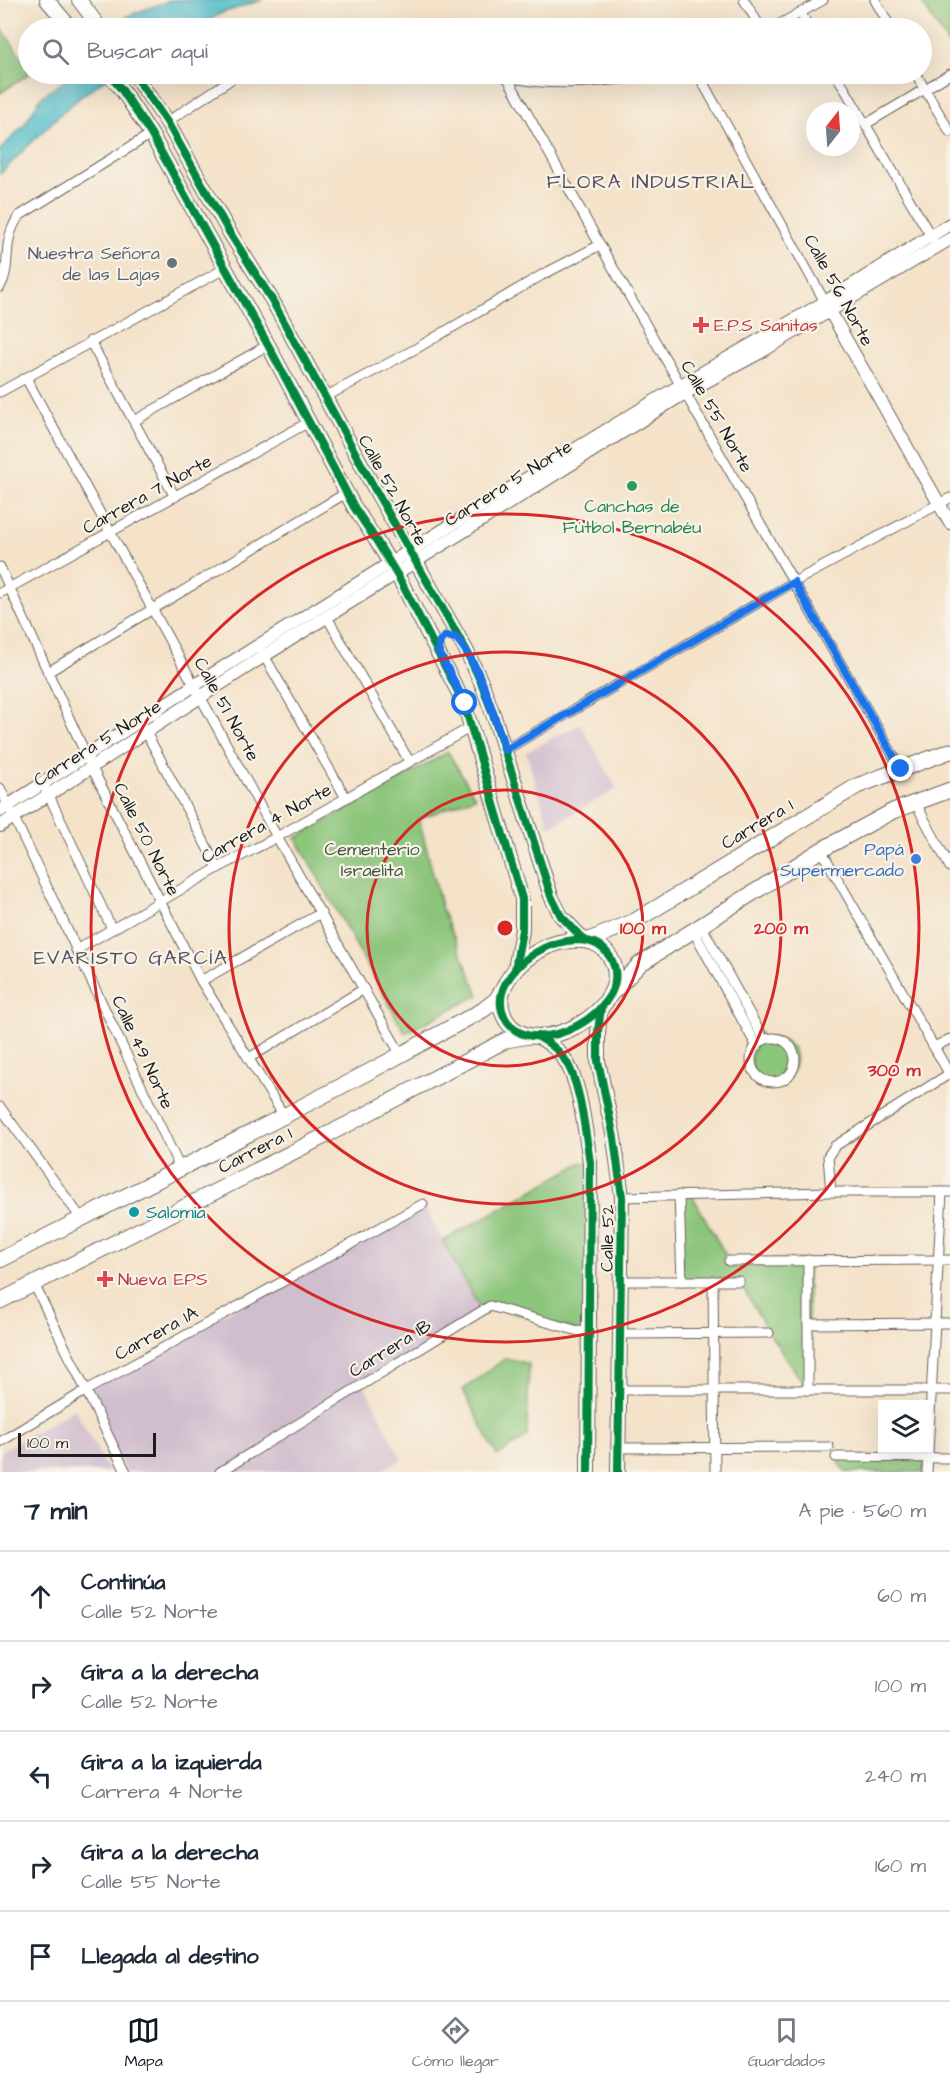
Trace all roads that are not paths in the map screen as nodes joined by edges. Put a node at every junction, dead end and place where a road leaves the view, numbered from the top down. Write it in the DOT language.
graph roads {
  1 [pos="35,0"];
  2 [pos="47,0"];
  3 [pos="79,0"];
  4 [pos="744,0"];
  5 [pos="823,0"];
  6 [pos="875,0"];
  7 [pos="801,14"];
  8 [pos="60,16"];
  9 [pos="92,18"];
  10 [pos="755,18"];
  11 [pos="793,18"];
  12 [pos="804,18"];
  13 [pos="885,18"];
  14 [pos="950,74"];
  15 [pos="117,84"];
  16 [pos="141,84"];
  17 [pos="224,84"];
  18 [pos="511,84"];
  19 [pos="704,84"];
  20 [pos="842,84"];
  21 [pos="922,84"];
  22 [pos="926,90"];
  23 [pos="167,122"];
  24 [pos="866,124"];
  25 [pos="950,132"];
  26 [pos="151,134"];
  27 [pos="218,214"];
  28 [pos="198,222"];
  29 [pos="950,224"];
  30 [pos="930,236"];
  31 [pos="950,239"];
  32 [pos="600,245"];
  33 [pos="938,247"];
  34 [pos="226,268"];
  35 [pos="0,287"];
  36 [pos="827,306"];
  37 [pos="90,341"];
  38 [pos="268,345"];
  39 [pos="26,378"];
  40 [pos="683,389"];
  41 [pos="0,392"];
  42 [pos="325,398"];
  43 [pos="134,421"];
  44 [pos="309,422"];
  45 [pos="346,493"];
  46 [pos="377,493"];
  47 [pos="175,497"];
  48 [pos="944,501"];
  49 [pos="354,507"];
  50 [pos="950,523"];
  51 [pos="110,533"];
  52 [pos="402,563"];
  53 [pos="0,567"];
  54 [pos="794,582"];
  55 [pos="10,588"];
  56 [pos="0,593"];
  57 [pos="152,609"];
  58 [pos="327,616"];
  59 [pos="466,650"];
  60 [pos="261,651"];
  61 [pos="440,657"];
  62 [pos="48,672"];
  63 [pos="195,685"];
  64 [pos="202,697"];
  65 [pos="140,721"];
  66 [pos="473,726"];
  67 [pos="146,733"];
  68 [pos="505,750"];
  69 [pos="950,751"];
  70 [pos="87,756"];
  71 [pos="409,761"];
  72 [pos="92,768"];
  73 [pos="901,769"];
  74 [pos="0,788"];
  75 [pos="46,789"];
  76 [pos="950,790"];
  77 [pos="346,798"];
  78 [pos="915,802"];
  79 [pos="4,808"];
  80 [pos="13,818"];
  81 [pos="0,826"];
  82 [pos="277,837"];
  83 [pos="821,850"];
  84 [pos="950,867"];
  85 [pos="218,868"];
  86 [pos="160,901"];
  87 [pos="321,913"];
  88 [pos="697,928"];
  89 [pos="112,929"];
  90 [pos="586,940"];
  91 [pos="76,950"];
  92 [pos="515,970"];
  93 [pos="201,981"];
  94 [pos="364,989"];
  95 [pos="504,989"];
  96 [pos="605,1001"];
  97 [pos="533,1036"];
  98 [pos="950,1039"];
  99 [pos="760,1042"];
  100 [pos="934,1047"];
  101 [pos="401,1055"];
  102 [pos="249,1058"];
  103 [pos="950,1074"];
  104 [pos="0,1107"];
  105 [pos="284,1116"];
  106 [pos="180,1168"];
  107 [pos="831,1192"];
  108 [pos="946,1192"];
  109 [pos="679,1196"];
  110 [pos="622,1197"];
  111 [pos="423,1204"];
  112 [pos="81,1218"];
  113 [pos="0,1260"];
  114 [pos="808,1260"];
  115 [pos="939,1260"];
  116 [pos="950,1260"];
  117 [pos="729,1261"];
  118 [pos="621,1281"];
  119 [pos="682,1281"];
  120 [pos="713,1281"];
  121 [pos="739,1281"];
  122 [pos="34,1284"];
  123 [pos="0,1301"];
  124 [pos="935,1323"];
  125 [pos="950,1323"];
  126 [pos="808,1324"];
  127 [pos="714,1333"];
  128 [pos="769,1333"];
  129 [pos="589,1334"];
  130 [pos="620,1334"];
  131 [pos="619,1390"];
  132 [pos="808,1390"];
  133 [pos="932,1390"];
  134 [pos="950,1390"];
  135 [pos="85,1391"];
  136 [pos="714,1391"];
  137 [pos="0,1442"];
  138 [pos="829,1447"];
  139 [pos="618,1448"];
  140 [pos="715,1448"];
  141 [pos="836,1457"];
  142 [pos="928,1458"];
  143 [pos="950,1458"];
  144 [pos="126,1472"];
  145 [pos="220,1472"];
  146 [pos="588,1472"];
  147 [pos="618,1472"];
  148 [pos="715,1472"];
  149 [pos="927,1472"];
  1 -- 8 [label="main road"];
  2 -- 8 [label="main road"];
  3 -- 9 [label="main road"];
  4 -- 10 [label="street"];
  5 -- 7 [label="street"];
  6 -- 13 [label="street"];
  7 -- 11 [label="street"];
  7 -- 12 [label="street"];
  14 -- 22 [label="street"];
  15 -- 26 [label="main road, Calle 52 Norte"];
  16 -- 23 [label="main road, Calle 52 Norte"];
  17 -- 23 [label="street"];
  18 -- 32 [label="street, Calle 55 Norte"];
  19 -- 36 [label="street, Calle 56 Norte"];
  20 -- 24 [label="street"];
  21 -- 22 [label="street"];
  22 -- 24 [label="street"];
  22 -- 25 [label="street"];
  23 -- 27 [label="main road, Calle 52 Norte"];
  24 -- 30 [label="street"];
  26 -- 28 [label="main road, Calle 52 Norte"];
  26 -- 35 [label="street"];
  27 -- 28 [label="main road"];
  27 -- 42 [label="main road, Calle 52 Norte"];
  28 -- 34 [label="main road, Calle 52 Norte"];
  29 -- 30 [label="street, Carrera 5 Norte"];
  30 -- 33 [label="street"];
  30 -- 36 [label="street, Carrera 5 Norte"];
  31 -- 33 [label="street, Carrera 5 Norte"];
  32 -- 40 [label="street, Calle 55 Norte"];
  32 -- 42 [label="street"];
  33 -- 36 [label="street, Carrera 5 Norte"];
  34 -- 37 [label="street"];
  34 -- 38 [label="main road, Calle 52 Norte"];
  36 -- 40 [label="street, Carrera 5 Norte"];
  36 -- 48 [label="street, Calle 56 Norte"];
  37 -- 39 [label="street"];
  37 -- 43 [label="street"];
  38 -- 43 [label="street"];
  38 -- 44 [label="main road, Calle 52 Norte"];
  39 -- 41 [label="street"];
  39 -- 51 [label="street, Calle 51 Norte"];
  40 -- 52 [label="street, Carrera 5 Norte"];
  40 -- 54 [label="street, Calle 55 Norte"];
  42 -- 46 [label="main road, Calle 52 Norte"];
  43 -- 47 [label="street"];
  44 -- 45 [label="main road, Calle 52 Norte"];
  44 -- 47 [label="street, Carrera 7 Norte"];
  45 -- 49 [label="main road, Calle 52 Norte"];
  45 -- 57 [label="street"];
  46 -- 49 [label="main road"];
  46 -- 52 [label="main road, Calle 52 Norte"];
  47 -- 51 [label="street, Carrera 7 Norte"];
  48 -- 50 [label="street, Calle 56 Norte"];
  48 -- 54 [label="street"];
  49 -- 52 [label="main road, Calle 52 Norte"];
  51 -- 55 [label="street, Carrera 7 Norte"];
  51 -- 57 [label="street, Calle 51 Norte"];
  52 -- 58 [label="street, Carrera 5 Norte"];
  52 -- 59 [label="main road, Calle 52 Norte"];
  52 -- 60 [label="street, Carrera 5 Norte"];
  52 -- 61 [label="main road, Calle 52 Norte"];
  53 -- 55 [label="street, Calle 50 Norte"];
  54 -- 68 [label="street"];
  54 -- 73 [label="street, Calle 55 Norte"];
  55 -- 56 [label="street, Carrera 7 Norte"];
  55 -- 62 [label="street, Calle 50 Norte"];
  57 -- 62 [label="street"];
  57 -- 63 [label="street, Calle 51 Norte"];
  58 -- 60 [label="street, Carrera 5 Norte"];
  58 -- 71 [label="street"];
  59 -- 61 [label="main road"];
  59 -- 68 [label="main road, Calle 52 Norte"];
  60 -- 63 [label="street, Carrera 5 Norte"];
  60 -- 64 [label="street, Carrera 5 Norte"];
  60 -- 77 [label="street"];
  61 -- 66 [label="main road, Calle 52 Norte"];
  62 -- 70 [label="street, Calle 50 Norte"];
  63 -- 64 [label="street, Calle 51 Norte"];
  63 -- 65 [label="street, Carrera 5 Norte"];
  64 -- 67 [label="street, Carrera 5 Norte"];
  64 -- 82 [label="street, Calle 51 Norte"];
  65 -- 67 [label="street"];
  65 -- 70 [label="street, Carrera 5 Norte"];
  66 -- 71 [label="street, Carrera 4 Norte"];
  66 -- 92 [label="main road, Calle 52 Norte"];
  67 -- 72 [label="street, Carrera 5 Norte"];
  67 -- 85 [label="street"];
  68 -- 90 [label="main road, Calle 52 Norte"];
  69 -- 73 [label="main road, Carrera 1"];
  70 -- 72 [label="street, Calle 50 Norte"];
  70 -- 75 [label="street, Carrera 5 Norte"];
  71 -- 77 [label="street, Carrera 4 Norte"];
  72 -- 75 [label="street, Carrera 5 Norte"];
  72 -- 86 [label="street, Calle 50 Norte"];
  73 -- 90 [label="main road, Carrera 1"];
  74 -- 79 [label="street, Calle 49 Norte"];
  75 -- 79 [label="street, Carrera 5 Norte"];
  75 -- 80 [label="street, Carrera 5 Norte"];
  75 -- 89 [label="street"];
  76 -- 78 [label="main road"];
  77 -- 82 [label="street, Carrera 4 Norte"];
  78 -- 83 [label="main road"];
  78 -- 84 [label="street"];
  79 -- 80 [label="street, Calle 49 Norte"];
  80 -- 81 [label="street, Carrera 5 Norte"];
  80 -- 91 [label="street, Calle 49 Norte"];
  82 -- 85 [label="street, Carrera 4 Norte"];
  82 -- 87 [label="street, Calle 51 Norte"];
  83 -- 88 [label="main road"];
  83 -- 100 [label="street"];
  85 -- 86 [label="street, Carrera 4 Norte"];
  86 -- 89 [label="street, Carrera 4 Norte"];
  86 -- 93 [label="street, Calle 50 Norte"];
  87 -- 93 [label="street"];
  87 -- 94 [label="street, Calle 51 Norte"];
  88 -- 96 [label="main road"];
  88 -- 99 [label="street"];
  89 -- 91 [label="street, Carrera 4 Norte"];
  90 -- 92 [label="main road"];
  90 -- 96 [label="main road"];
  91 -- 106 [label="street, Calle 49 Norte"];
  92 -- 95 [label="main road"];
  93 -- 102 [label="street, Calle 50 Norte"];
  94 -- 101 [label="street, Calle 51 Norte"];
  94 -- 102 [label="street"];
  95 -- 97 [label="main road"];
  95 -- 101 [label="main road, Carrera 1"];
  96 -- 97 [label="main road"];
  96 -- 110 [label="main road, Calle 52"];
  97 -- 122 [label="main road, Carrera 1"];
  97 -- 129 [label="main road, Calle 52"];
  98 -- 100 [label="street"];
  99 -- 99 [label="street"];
  100 -- 103 [label="street"];
  101 -- 105 [label="main road, Carrera 1"];
  102 -- 105 [label="street, Calle 50 Norte"];
  103 -- 107 [label="street"];
  104 -- 112 [label="street"];
  105 -- 106 [label="main road, Carrera 1"];
  106 -- 112 [label="main road, Carrera 1"];
  107 -- 108 [label="street"];
  107 -- 109 [label="street"];
  108 -- 115 [label="street"];
  109 -- 110 [label="street"];
  109 -- 119 [label="street"];
  110 -- 118 [label="main road, Calle 52"];
  111 -- 135 [label="street, Carrera 1A"];
  112 -- 113 [label="main road, Carrera 1"];
  114 -- 115 [label="street"];
  114 -- 117 [label="street"];
  114 -- 126 [label="street"];
  115 -- 116 [label="street"];
  115 -- 124 [label="street"];
  118 -- 119 [label="street"];
  118 -- 130 [label="main road, Calle 52"];
  119 -- 120 [label="street"];
  120 -- 121 [label="street"];
  120 -- 127 [label="street"];
  122 -- 123 [label="main road, Carrera 1"];
  122 -- 135 [label="street"];
  124 -- 125 [label="street"];
  124 -- 126 [label="street"];
  124 -- 133 [label="street"];
  126 -- 132 [label="street"];
  127 -- 128 [label="street"];
  127 -- 130 [label="street"];
  127 -- 136 [label="street"];
  129 -- 145 [label="street, Carrera 1B"];
  129 -- 146 [label="main road, Calle 52"];
  130 -- 131 [label="main road, Calle 52"];
  131 -- 136 [label="street"];
  131 -- 139 [label="main road, Calle 52"];
  132 -- 133 [label="street"];
  132 -- 136 [label="street"];
  133 -- 134 [label="street"];
  133 -- 142 [label="street"];
  135 -- 137 [label="street, Carrera 1A"];
  135 -- 144 [label="street"];
  136 -- 140 [label="street"];
  138 -- 140 [label="street"];
  139 -- 140 [label="street"];
  139 -- 147 [label="main road, Calle 52"];
  140 -- 148 [label="street"];
  141 -- 142 [label="street"];
  142 -- 143 [label="street"];
  142 -- 149 [label="street"];
}
